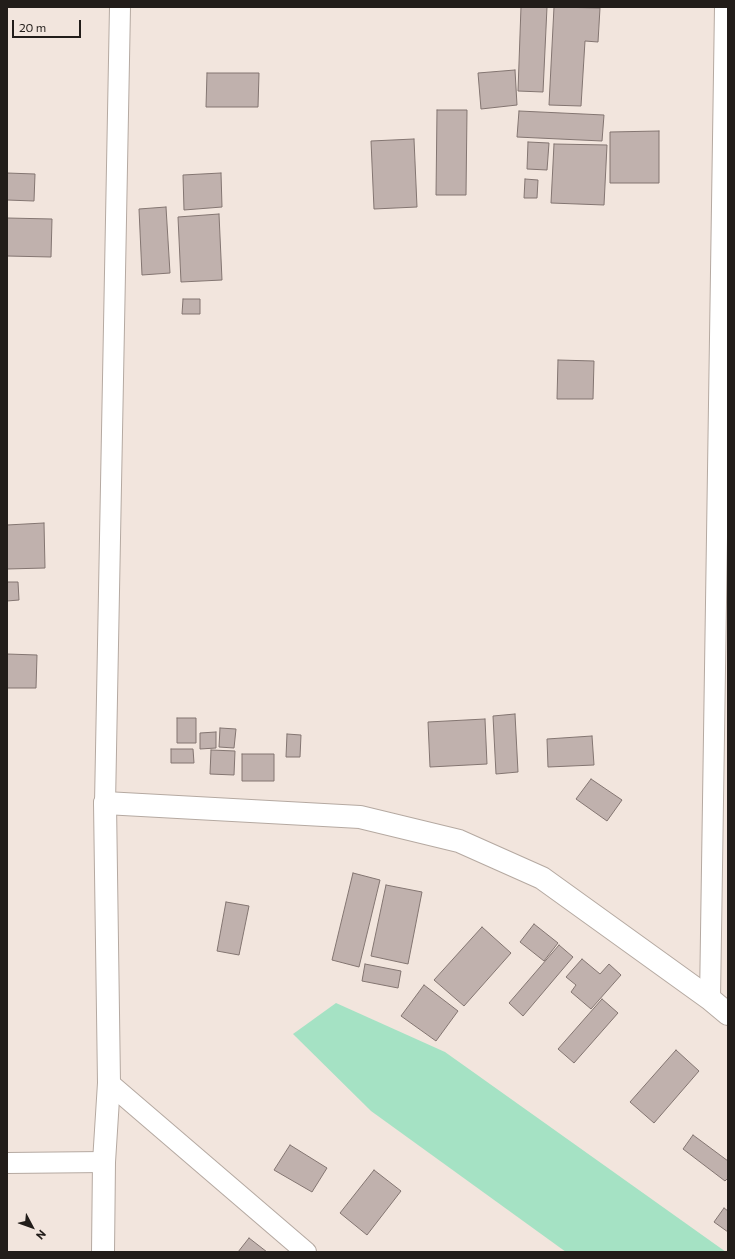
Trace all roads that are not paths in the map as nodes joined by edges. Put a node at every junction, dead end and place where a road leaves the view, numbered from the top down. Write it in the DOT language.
graph roads {
  1 [pos="120,7"];
  2 [pos="724,7"];
  3 [pos="105,803"];
  4 [pos="710,999"];
  5 [pos="728,1014"];
  6 [pos="109,1083"];
  7 [pos="104,1162"];
  8 [pos="7,1163"];
  9 [pos="103,1252"];
  10 [pos="306,1252"];
  1 -- 3 [label="street"];
  2 -- 4 [label="street"];
  3 -- 4 [label="main road"];
  3 -- 6 [label="main road"];
  4 -- 5 [label="main road"];
  6 -- 7 [label="main road"];
  6 -- 10 [label="street"];
  7 -- 8 [label="street"];
  7 -- 9 [label="main road"];
}
